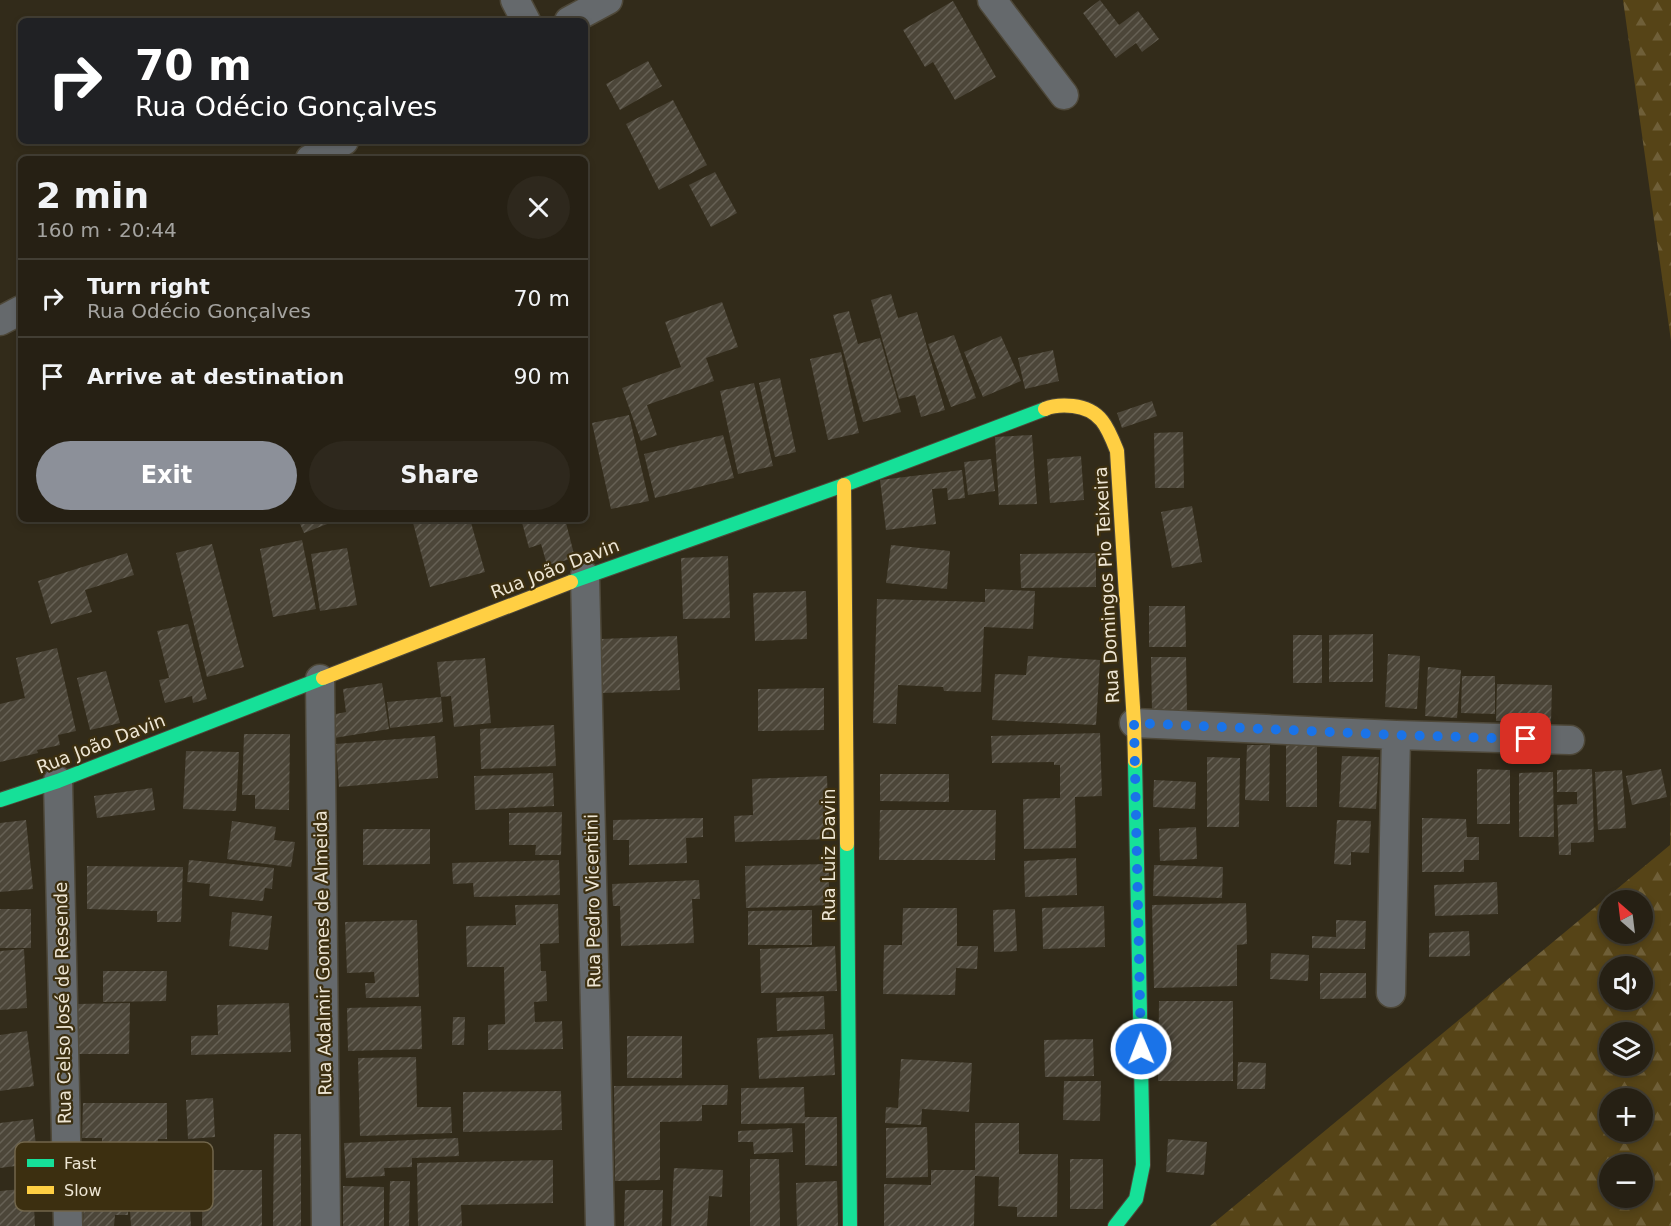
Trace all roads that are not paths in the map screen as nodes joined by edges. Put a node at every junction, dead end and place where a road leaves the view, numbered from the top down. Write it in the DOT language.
graph roads {
  1 [pos="515,0"];
  2 [pos="608,0"];
  3 [pos="992,0"];
  4 [pos="524,18"];
  5 [pos="575,18"];
  6 [pos="1064,95"];
  7 [pos="338,144"];
  8 [pos="316,156"];
  9 [pos="18,312"];
  10 [pos="0,321"];
  11 [pos="1113,440"];
  12 [pos="844,485"];
  13 [pos="585,576"];
  14 [pos="320,679"];
  15 [pos="1134,723"];
  16 [pos="1396,735"];
  17 [pos="1570,740"];
  18 [pos="57,781"];
  19 [pos="0,800"];
  20 [pos="1391,993"];
  21 [pos="66,1142"];
  22 [pos="68,1211"];
  23 [pos="68,1226"];
  24 [pos="326,1226"];
  25 [pos="600,1226"];
  26 [pos="850,1226"];
  27 [pos="1116,1226"];
  1 -- 4 [label="street"];
  2 -- 5 [label="street"];
  3 -- 6 [label="street"];
  7 -- 8 [label="street"];
  9 -- 10 [label="street"];
  11 -- 12 [label="street, Rua João Davin"];
  11 -- 15 [label="street, Rua Domingos Pio Teixeira"];
  12 -- 13 [label="street, Rua João Davin"];
  12 -- 26 [label="street, Rua Luiz Davin"];
  13 -- 14 [label="street, Rua João Davin"];
  13 -- 25 [label="street, Rua Pedro Vicentini"];
  14 -- 18 [label="street, Rua João Davin"];
  14 -- 24 [label="street, Rua Adalmir Gomes de Almeida"];
  15 -- 16 [label="street"];
  15 -- 27 [label="street, Rua Domingos Pio Teixeira"];
  16 -- 17 [label="street"];
  16 -- 20 [label="street"];
  18 -- 19 [label="street, Rua João Davin"];
  18 -- 21 [label="street, Rua Celso José de Resende"];
  22 -- 23 [label="street, Rua Celso José de Resende"];
}
